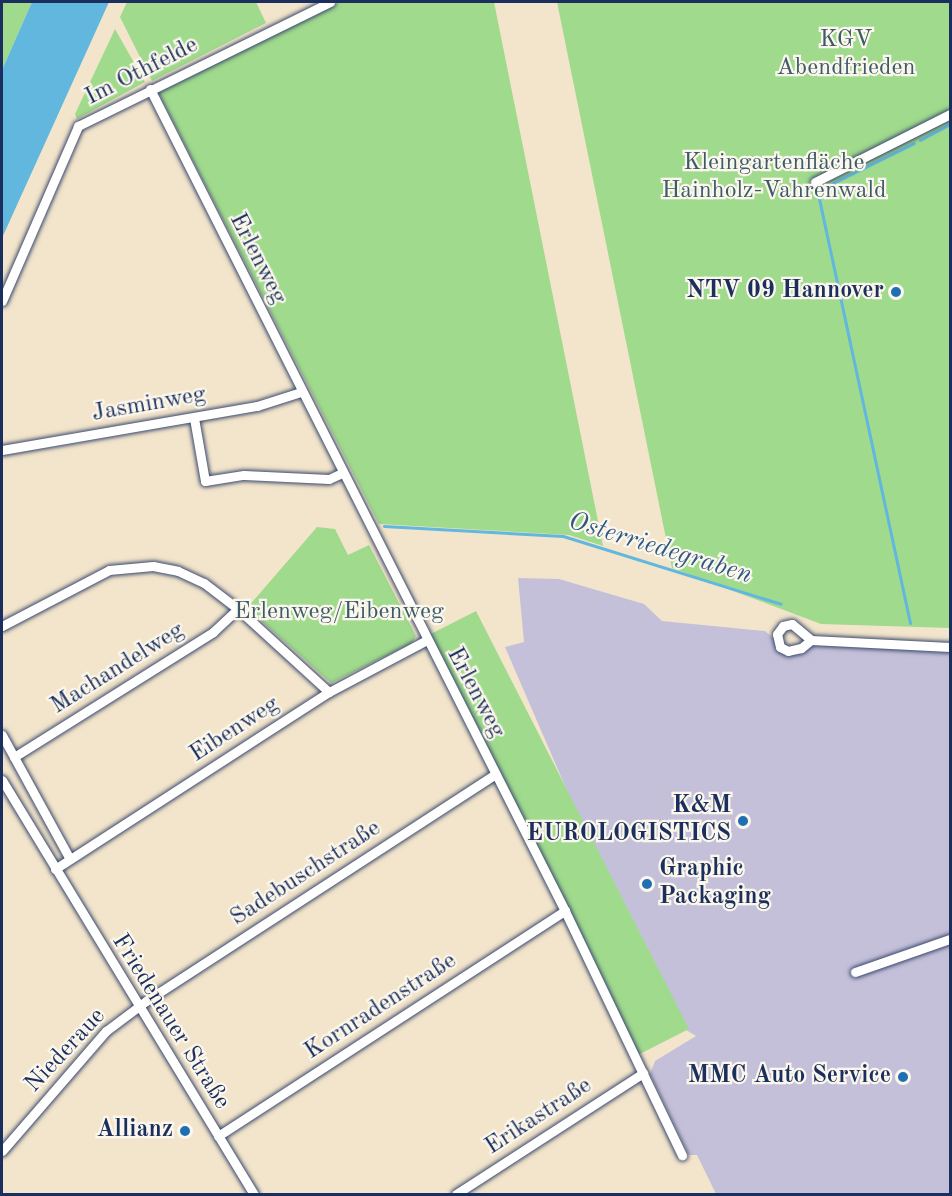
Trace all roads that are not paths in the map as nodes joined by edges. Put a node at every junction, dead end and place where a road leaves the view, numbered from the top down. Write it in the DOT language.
graph roads {
  1 [pos="330,2"];
  2 [pos="150,89"];
  3 [pos="951,114"];
  4 [pos="815,182"];
  5 [pos="2,301"];
  6 [pos="301,392"];
  7 [pos="194,418"];
  8 [pos="2,450"];
  9 [pos="342,473"];
  10 [pos="238,609"];
  11 [pos="2,626"];
  12 [pos="811,640"];
  13 [pos="425,641"];
  14 [pos="951,647"];
  15 [pos="329,692"];
  16 [pos="2,735"];
  17 [pos="14,757"];
  18 [pos="496,774"];
  19 [pos="2,780"];
  20 [pos="70,859"];
  21 [pos="55,869"];
  22 [pos="565,911"];
  23 [pos="951,939"];
  24 [pos="855,972"];
  25 [pos="138,1008"];
  26 [pos="643,1073"];
  27 [pos="218,1136"];
  28 [pos="2,1151"];
  29 [pos="682,1155"];
  30 [pos="254,1194"];
  31 [pos="456,1194"];
  1 -- 2 [label="street, Im Othfelde"];
  2 -- 5 [label="street, Im Othfelde"];
  2 -- 6 [label="street, Erlenweg"];
  3 -- 4 [label="street"];
  6 -- 7 [label="street, Jasminweg"];
  6 -- 9 [label="street, Erlenweg"];
  7 -- 8 [label="street, Jasminweg"];
  7 -- 9 [label="street"];
  9 -- 13 [label="street, Erlenweg"];
  10 -- 11 [label="street"];
  10 -- 15 [label="street"];
  10 -- 17 [label="street, Machandelweg"];
  12 -- 14 [label="street"];
  13 -- 15 [label="street, Eibenweg"];
  13 -- 18 [label="street, Erlenweg"];
  15 -- 20 [label="street, Eibenweg"];
  16 -- 17 [label="street"];
  17 -- 20 [label="street"];
  18 -- 22 [label="street, Erlenweg"];
  18 -- 25 [label="street, Sadebuschstraße"];
  19 -- 21 [label="street, Friedenauer Straße"];
  20 -- 21 [label="street"];
  21 -- 25 [label="street, Friedenauer Straße"];
  22 -- 26 [label="street, Erlenweg"];
  22 -- 27 [label="street, Kornradenstraße"];
  23 -- 24 [label="street"];
  25 -- 27 [label="street, Friedenauer Straße"];
  25 -- 28 [label="street, Niederaue"];
  26 -- 29 [label="street, Erlenweg"];
  26 -- 31 [label="street, Erikastraße"];
  27 -- 30 [label="street, Friedenauer Straße"];
}
